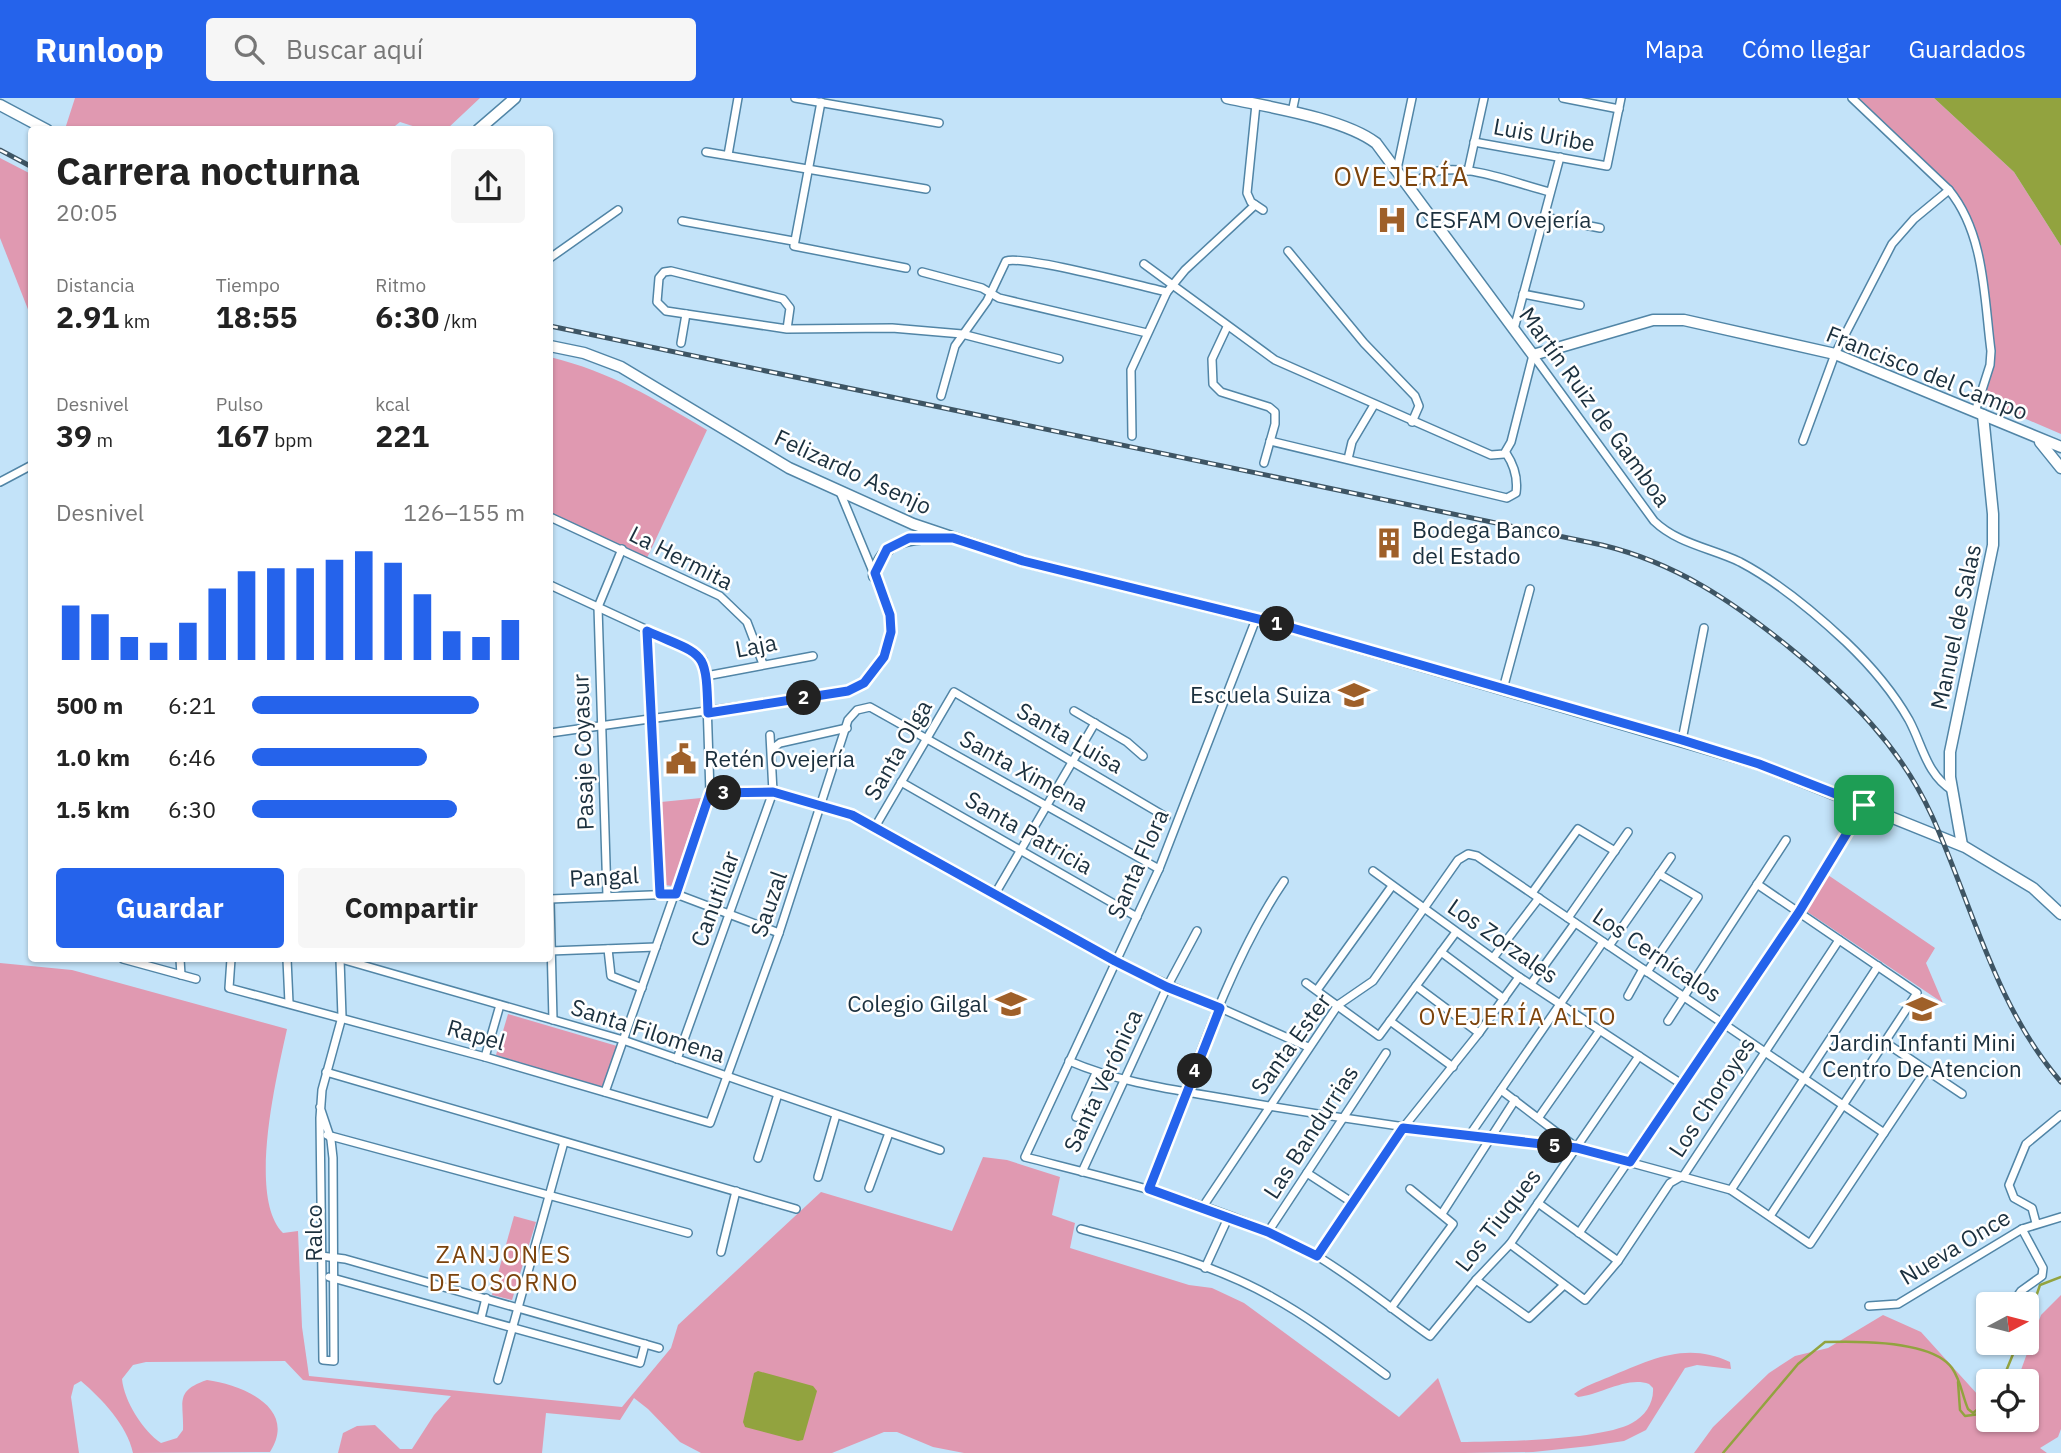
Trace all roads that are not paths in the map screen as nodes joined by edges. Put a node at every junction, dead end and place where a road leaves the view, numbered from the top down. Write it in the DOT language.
graph roads {
  1 [pos="515,98"];
  2 [pos="738,98"];
  3 [pos="795,98"];
  4 [pos="857,98"];
  5 [pos="1227,98"];
  6 [pos="1295,98"];
  7 [pos="1411,98"];
  8 [pos="1484,98"];
  9 [pos="1563,98"];
  10 [pos="1621,98"];
  11 [pos="1852,98"];
  12 [pos="821,102"];
  13 [pos="1256,104"];
  14 [pos="0,105"];
  15 [pos="855,108"];
  16 [pos="1619,109"];
  17 [pos="1292,112"];
  18 [pos="939,123"];
  19 [pos="39,126"];
  20 [pos="483,126"];
  21 [pos="1474,142"];
  22 [pos="706,152"];
  23 [pos="728,155"];
  24 [pos="1560,157"];
  25 [pos="808,169"];
  26 [pos="1397,169"];
  27 [pos="1468,172"];
  28 [pos="1409,186"];
  29 [pos="926,189"];
  30 [pos="1949,190"];
  31 [pos="1550,192"];
  32 [pos="1255,205"];
  33 [pos="618,210"];
  34 [pos="1263,210"];
  35 [pos="1544,217"];
  36 [pos="682,221"];
  37 [pos="1601,228"];
  38 [pos="793,241"];
  39 [pos="1288,251"];
  40 [pos="553,256"];
  41 [pos="1144,264"];
  42 [pos="906,268"];
  43 [pos="922,272"];
  44 [pos="1172,284"];
  45 [pos="1167,292"];
  46 [pos="992,293"];
  47 [pos="1523,294"];
  48 [pos="1580,305"];
  49 [pos="686,314"];
  50 [pos="1227,327"];
  51 [pos="787,329"];
  52 [pos="1514,329"];
  53 [pos="1147,333"];
  54 [pos="962,334"];
  55 [pos="681,343"];
  56 [pos="553,347"];
  57 [pos="1835,354"];
  58 [pos="1533,355"];
  59 [pos="1059,359"];
  60 [pos="942,396"];
  61 [pos="1374,405"];
  62 [pos="1979,413"];
  63 [pos="1412,422"];
  64 [pos="1132,436"];
  65 [pos="2034,438"];
  66 [pos="1270,441"];
  67 [pos="1803,441"];
  68 [pos="2061,447"];
  69 [pos="1506,453"];
  70 [pos="1348,459"];
  71 [pos="1264,463"];
  72 [pos="2061,465"];
  73 [pos="28,467"];
  74 [pos="0,482"];
  75 [pos="840,492"];
  76 [pos="553,518"];
  77 [pos="953,538"];
  78 [pos="622,549"];
  79 [pos="874,576"];
  80 [pos="553,586"];
  81 [pos="1530,589"];
  82 [pos="598,607"];
  83 [pos="1256,619"];
  84 [pos="1704,628"];
  85 [pos="647,631"];
  86 [pos="813,656"];
  87 [pos="763,664"];
  88 [pos="706,676"];
  89 [pos="1503,689"];
  90 [pos="954,692"];
  91 [pos="1073,711"];
  92 [pos="708,713"];
  93 [pos="651,720"];
  94 [pos="1095,723"];
  95 [pos="601,726"];
  96 [pos="847,728"];
  97 [pos="553,733"];
  98 [pos="770,735"];
  99 [pos="927,738"];
  100 [pos="1682,740"];
  101 [pos="772,749"];
  102 [pos="1143,756"];
  103 [pos="1073,762"];
  104 [pos="901,782"];
  105 [pos="1953,791"];
  106 [pos="773,792"];
  107 [pos="710,793"];
  108 [pos="1864,805"];
  109 [pos="1047,806"];
  110 [pos="822,807"];
  111 [pos="1166,817"];
  112 [pos="875,827"];
  113 [pos="1628,832"];
  114 [pos="1786,840"];
  115 [pos="1962,845"];
  116 [pos="1021,851"];
  117 [pos="1615,851"];
  118 [pos="1477,856"];
  119 [pos="1671,858"];
  120 [pos="1159,869"];
  121 [pos="1373,872"];
  122 [pos="1658,873"];
  123 [pos="1284,881"];
  124 [pos="1757,884"];
  125 [pos="1392,886"];
  126 [pos="660,894"];
  127 [pos="676,894"];
  128 [pos="995,894"];
  129 [pos="1536,896"];
  130 [pos="607,897"];
  131 [pos="553,900"];
  132 [pos="1423,909"];
  133 [pos="1799,912"];
  134 [pos="731,914"];
  135 [pos="2061,914"];
  136 [pos="1137,917"];
  137 [pos="1572,920"];
  138 [pos="1197,931"];
  139 [pos="1456,932"];
  140 [pos="779,933"];
  141 [pos="1839,940"];
  142 [pos="1606,944"];
  143 [pos="656,947"];
  144 [pos="608,949"];
  145 [pos="553,951"];
  146 [pos="1441,953"];
  147 [pos="1493,958"];
  148 [pos="1115,961"];
  149 [pos="133,962"];
  150 [pos="180,962"];
  151 [pos="231,962"];
  152 [pos="286,962"];
  153 [pos="341,962"];
  154 [pos="351,962"];
  155 [pos="550,962"];
  156 [pos="1878,966"];
  157 [pos="1645,970"];
  158 [pos="181,975"];
  159 [pos="1519,976"];
  160 [pos="196,979"];
  161 [pos="1306,983"];
  162 [pos="1531,984"];
  163 [pos="1416,986"];
  164 [pos="1167,987"];
  165 [pos="642,988"];
  166 [pos="1317,990"];
  167 [pos="1628,996"];
  168 [pos="1684,997"];
  169 [pos="1504,999"];
  170 [pos="289,1003"];
  171 [pos="1560,1004"];
  172 [pos="500,1005"];
  173 [pos="1338,1005"];
  174 [pos="1220,1008"];
  175 [pos="342,1017"];
  176 [pos="553,1020"];
  177 [pos="1390,1021"];
  178 [pos="1668,1021"];
  179 [pos="1724,1024"];
  180 [pos="1600,1030"];
  181 [pos="1479,1033"];
  182 [pos="624,1040"];
  183 [pos="1886,1043"];
  184 [pos="1308,1047"];
  185 [pos="1765,1052"];
  186 [pos="1386,1053"];
  187 [pos="1639,1056"];
  188 [pos="485,1057"];
  189 [pos="677,1059"];
  190 [pos="1069,1061"];
  191 [pos="1453,1067"];
  192 [pos="1926,1070"];
  193 [pos="326,1072"];
  194 [pos="1096,1073"];
  195 [pos="728,1076"];
  196 [pos="1804,1079"];
  197 [pos="1123,1081"];
  198 [pos="1683,1085"];
  199 [pos="1501,1090"];
  200 [pos="1187,1092"];
  201 [pos="605,1093"];
  202 [pos="778,1094"];
  203 [pos="1962,1094"];
  204 [pos="1515,1101"];
  205 [pos="1270,1106"];
  206 [pos="1844,1106"];
  207 [pos="320,1107"];
  208 [pos="836,1115"];
  209 [pos="2061,1115"];
  210 [pos="1076,1117"];
  211 [pos="1539,1117"];
  212 [pos="1343,1118"];
  213 [pos="710,1124"];
  214 [pos="1403,1128"];
  215 [pos="890,1133"];
  216 [pos="1884,1133"];
  217 [pos="320,1134"];
  218 [pos="330,1135"];
  219 [pos="1469,1136"];
  220 [pos="1489,1139"];
  221 [pos="564,1143"];
  222 [pos="1577,1148"];
  223 [pos="940,1150"];
  224 [pos="758,1158"];
  225 [pos="1630,1162"];
  226 [pos="1082,1172"];
  227 [pos="1307,1172"];
  228 [pos="1684,1175"];
  229 [pos="818,1177"];
  230 [pos="869,1188"];
  231 [pos="1149,1189"];
  232 [pos="1410,1189"];
  233 [pos="1731,1190"];
  234 [pos="736,1191"];
  235 [pos="549,1194"];
  236 [pos="1353,1203"];
  237 [pos="1538,1203"];
  238 [pos="1202,1208"];
  239 [pos="796,1209"];
  240 [pos="1443,1212"];
  241 [pos="1770,1216"];
  242 [pos="1228,1217"];
  243 [pos="2061,1217"];
  244 [pos="2036,1223"];
  245 [pos="1081,1229"];
  246 [pos="2022,1229"];
  247 [pos="1268,1232"];
  248 [pos="688,1233"];
  249 [pos="1579,1233"];
  250 [pos="1510,1244"];
  251 [pos="721,1252"];
  252 [pos="321,1256"];
  253 [pos="333,1256"];
  254 [pos="1317,1256"];
  255 [pos="1618,1261"];
  256 [pos="1205,1268"];
  257 [pos="322,1276"];
  258 [pos="334,1277"];
  259 [pos="1475,1280"];
  260 [pos="1564,1285"];
  261 [pos="2021,1292"];
  262 [pos="486,1298"];
  263 [pos="1869,1306"];
  264 [pos="518,1308"];
  265 [pos="1391,1308"];
  266 [pos="481,1318"];
  267 [pos="513,1327"];
  268 [pos="645,1344"];
  269 [pos="659,1348"];
  270 [pos="1386,1375"];
  271 [pos="498,1380"];
  1 -- 20 [label="street"];
  2 -- 23 [label="street"];
  3 -- 12 [label="street"];
  4 -- 15 [label="street"];
  5 -- 13 [label="street, Martín Ruiz de Gamboa"];
  6 -- 17 [label="street"];
  7 -- 26 [label="street"];
  8 -- 21 [label="street"];
  9 -- 16 [label="street"];
  10 -- 16 [label="street"];
  11 -- 30 [label="street"];
  12 -- 15 [label="street"];
  12 -- 25 [label="street"];
  13 -- 17 [label="street, Martín Ruiz de Gamboa"];
  13 -- 32 [label="street"];
  14 -- 19 [label="street"];
  15 -- 18 [label="street"];
  16 -- 24 [label="street, Luis Uribe"];
  17 -- 26 [label="street, Martín Ruiz de Gamboa"];
  21 -- 24 [label="street, Luis Uribe"];
  21 -- 27 [label="street"];
  22 -- 23 [label="street"];
  23 -- 25 [label="street"];
  24 -- 31 [label="street"];
  25 -- 29 [label="street"];
  25 -- 38 [label="street"];
  26 -- 28 [label="street, Martín Ruiz de Gamboa"];
  27 -- 28 [label="street"];
  27 -- 31 [label="street"];
  28 -- 52 [label="street, Martín Ruiz de Gamboa"];
  30 -- 57 [label="street"];
  30 -- 62 [label="street"];
  31 -- 35 [label="street"];
  32 -- 34 [label="street"];
  32 -- 44 [label="street"];
  33 -- 40 [label="street"];
  35 -- 37 [label="street"];
  35 -- 47 [label="street"];
  36 -- 38 [label="street"];
  38 -- 42 [label="street"];
  39 -- 63 [label="street"];
  41 -- 44 [label="street"];
  43 -- 46 [label="street"];
  44 -- 45 [label="street"];
  44 -- 50 [label="street"];
  45 -- 46 [label="street"];
  45 -- 53 [label="street"];
  46 -- 53 [label="street"];
  46 -- 54 [label="street"];
  47 -- 48 [label="street"];
  47 -- 52 [label="street"];
  49 -- 51 [label="street"];
  49 -- 51 [label="street"];
  49 -- 55 [label="street"];
  50 -- 61 [label="street"];
  50 -- 66 [label="street"];
  51 -- 54 [label="street"];
  52 -- 58 [label="street, Martín Ruiz de Gamboa"];
  53 -- 64 [label="street"];
  54 -- 59 [label="street"];
  54 -- 60 [label="street"];
  56 -- 75 [label="street, Felizardo Asenjo"];
  57 -- 58 [label="street, Francisco del Campo"];
  57 -- 62 [label="street, Francisco del Campo"];
  57 -- 67 [label="street"];
  58 -- 69 [label="street"];
  58 -- 105 [label="street, Martín Ruiz de Gamboa"];
  61 -- 63 [label="street"];
  61 -- 70 [label="street"];
  62 -- 65 [label="street, Francisco del Campo"];
  62 -- 105 [label="street, Manuel de Salas"];
  63 -- 69 [label="street"];
  65 -- 68 [label="street, Francisco del Campo"];
  65 -- 72 [label="street"];
  66 -- 70 [label="street"];
  66 -- 71 [label="street"];
  69 -- 70 [label="street"];
  73 -- 74 [label="street"];
  75 -- 77 [label="street, Felizardo Asenjo"];
  75 -- 79 [label="street"];
  76 -- 78 [label="street, La Hermita"];
  77 -- 79 [label="street"];
  77 -- 83 [label="street, Felizardo Asenjo"];
  78 -- 82 [label="street"];
  78 -- 87 [label="street, La Hermita"];
  79 -- 92 [label="street"];
  80 -- 82 [label="street"];
  81 -- 89 [label="street"];
  82 -- 85 [label="street"];
  82 -- 95 [label="street, Pasaje Coyasur"];
  83 -- 89 [label="street, Felizardo Asenjo"];
  83 -- 120 [label="street, Santa Flora"];
  84 -- 100 [label="street"];
  85 -- 88 [label="street"];
  85 -- 93 [label="street"];
  86 -- 87 [label="street, Laja"];
  87 -- 88 [label="street, Laja"];
  88 -- 92 [label="street"];
  89 -- 100 [label="street, Felizardo Asenjo"];
  90 -- 99 [label="street, Santa Olga"];
  90 -- 103 [label="street, Santa Luisa"];
  91 -- 94 [label="street"];
  92 -- 93 [label="street"];
  92 -- 107 [label="street"];
  93 -- 95 [label="street"];
  93 -- 126 [label="street"];
  94 -- 102 [label="street"];
  94 -- 103 [label="street"];
  95 -- 97 [label="street"];
  95 -- 130 [label="street, Pasaje Coyasur"];
  96 -- 99 [label="street, Santa Ximena"];
  96 -- 101 [label="street"];
  96 -- 110 [label="street, Sauzal"];
  98 -- 101 [label="street, Canutillar"];
  99 -- 104 [label="street, Santa Olga"];
  99 -- 109 [label="street, Santa Ximena"];
  100 -- 108 [label="street, Felizardo Asenjo"];
  101 -- 106 [label="street, Canutillar"];
  103 -- 109 [label="street"];
  103 -- 111 [label="street, Santa Luisa"];
  104 -- 112 [label="street, Santa Olga"];
  104 -- 116 [label="street, Santa Patricia"];
  105 -- 115 [label="street, Manuel de Salas"];
  106 -- 107 [label="street"];
  106 -- 110 [label="street"];
  106 -- 134 [label="street, Canutillar"];
  107 -- 127 [label="street"];
  108 -- 115 [label="street, Felizardo Asenjo"];
  108 -- 133 [label="street"];
  109 -- 116 [label="street"];
  109 -- 120 [label="street, Santa Ximena"];
  110 -- 112 [label="street"];
  110 -- 140 [label="street, Sauzal"];
  112 -- 128 [label="street"];
  113 -- 117 [label="street"];
  114 -- 124 [label="street"];
  115 -- 135 [label="street, Felizardo Asenjo"];
  116 -- 128 [label="street"];
  116 -- 136 [label="street, Santa Patricia"];
  117 -- 129 [label="street"];
  117 -- 137 [label="street"];
  118 -- 129 [label="street, Los Cernícalos"];
  118 -- 132 [label="street, Santa Ester"];
  119 -- 122 [label="street"];
  120 -- 136 [label="street, Santa Flora"];
  121 -- 125 [label="street, Los Zorzales"];
  122 -- 142 [label="street"];
  122 -- 157 [label="street"];
  123 -- 174 [label="street"];
  124 -- 133 [label="street"];
  124 -- 168 [label="street"];
  125 -- 132 [label="street, Los Zorzales"];
  125 -- 166 [label="street"];
  126 -- 127 [label="street, Pangal"];
  126 -- 130 [label="street, Pangal"];
  127 -- 134 [label="street, Pangal"];
  127 -- 143 [label="street"];
  128 -- 148 [label="street"];
  129 -- 137 [label="street, Los Cernícalos"];
  129 -- 147 [label="street"];
  130 -- 131 [label="street, Pangal"];
  132 -- 139 [label="street, Los Zorzales"];
  132 -- 173 [label="street, Santa Ester"];
  133 -- 141 [label="street"];
  133 -- 179 [label="street"];
  134 -- 140 [label="street, Pangal"];
  134 -- 189 [label="street, Canutillar"];
  136 -- 148 [label="street, Santa Flora"];
  137 -- 142 [label="street, Los Cernícalos"];
  137 -- 162 [label="street"];
  138 -- 164 [label="street, Santa Verónica"];
  139 -- 146 [label="street"];
  139 -- 147 [label="street, Los Zorzales"];
  140 -- 195 [label="street, Sauzal"];
  141 -- 156 [label="street"];
  141 -- 185 [label="street, Los Choroyes"];
  142 -- 157 [label="street, Los Cernícalos"];
  142 -- 171 [label="street"];
  143 -- 144 [label="street"];
  143 -- 165 [label="street"];
  144 -- 145 [label="street"];
  144 -- 165 [label="street"];
  146 -- 163 [label="street"];
  146 -- 169 [label="street"];
  147 -- 159 [label="street, Los Zorzales"];
  148 -- 164 [label="street"];
  148 -- 190 [label="street, Santa Flora"];
  149 -- 158 [label="street"];
  150 -- 158 [label="street"];
  151 -- 170 [label="street, Rapel"];
  152 -- 170 [label="street"];
  153 -- 175 [label="street, Ralco"];
  154 -- 172 [label="street, Santa Filomena"];
  155 -- 176 [label="street"];
  156 -- 183 [label="street"];
  156 -- 196 [label="street"];
  157 -- 167 [label="street"];
  157 -- 168 [label="street, Los Cernícalos"];
  158 -- 160 [label="street"];
  159 -- 162 [label="street, Los Zorzales"];
  159 -- 169 [label="street"];
  161 -- 166 [label="street"];
  162 -- 171 [label="street, Los Zorzales"];
  163 -- 177 [label="street"];
  163 -- 181 [label="street"];
  164 -- 174 [label="street"];
  164 -- 197 [label="street, Santa Verónica"];
  165 -- 182 [label="street"];
  166 -- 173 [label="street"];
  168 -- 178 [label="street"];
  168 -- 179 [label="street, Los Cernícalos"];
  169 -- 181 [label="street"];
  170 -- 175 [label="street, Rapel"];
  171 -- 180 [label="street, Los Zorzales"];
  171 -- 199 [label="street"];
  172 -- 176 [label="street, Santa Filomena"];
  172 -- 188 [label="street"];
  173 -- 177 [label="street"];
  173 -- 184 [label="street, Santa Ester"];
  174 -- 184 [label="street"];
  174 -- 200 [label="street"];
  175 -- 188 [label="street, Rapel"];
  175 -- 193 [label="street, Ralco"];
  176 -- 182 [label="street, Santa Filomena"];
  177 -- 191 [label="street"];
  179 -- 185 [label="street, Los Cernícalos"];
  179 -- 198 [label="street"];
  180 -- 187 [label="street, Los Zorzales"];
  180 -- 211 [label="street"];
  181 -- 191 [label="street"];
  182 -- 189 [label="street, Santa Filomena"];
  182 -- 201 [label="street"];
  183 -- 192 [label="street"];
  183 -- 206 [label="street"];
  184 -- 205 [label="street, Santa Ester"];
  185 -- 196 [label="street, Los Cernícalos"];
  185 -- 228 [label="street, Los Choroyes"];
  186 -- 212 [label="street, Las Bandurrias"];
  187 -- 198 [label="street, Los Zorzales"];
  187 -- 222 [label="street, Los Tiuques"];
  188 -- 201 [label="street, Rapel"];
  189 -- 195 [label="street, Santa Filomena"];
  190 -- 194 [label="street"];
  190 -- 226 [label="street, Santa Flora"];
  191 -- 214 [label="street"];
  192 -- 203 [label="street"];
  192 -- 216 [label="street"];
  193 -- 207 [label="street, Ralco"];
  193 -- 221 [label="street"];
  194 -- 197 [label="street"];
  194 -- 210 [label="street"];
  195 -- 202 [label="street, Santa Filomena"];
  195 -- 213 [label="street, Sauzal"];
  196 -- 206 [label="street, Los Cernícalos"];
  196 -- 233 [label="street"];
  197 -- 200 [label="street"];
  197 -- 226 [label="street, Santa Verónica"];
  198 -- 225 [label="street"];
  199 -- 204 [label="street"];
  199 -- 219 [label="street"];
  200 -- 205 [label="street"];
  200 -- 231 [label="street"];
  201 -- 213 [label="street, Rapel"];
  202 -- 208 [label="street, Santa Filomena"];
  202 -- 224 [label="street"];
  204 -- 211 [label="street"];
  204 -- 220 [label="street"];
  205 -- 212 [label="street"];
  205 -- 238 [label="street, Santa Ester"];
  206 -- 216 [label="street, Los Cernícalos"];
  206 -- 241 [label="street"];
  207 -- 217 [label="street, Ralco"];
  207 -- 218 [label="street, Ralco"];
  208 -- 215 [label="street, Santa Filomena"];
  208 -- 229 [label="street"];
  209 -- 244 [label="street"];
  211 -- 222 [label="street"];
  212 -- 214 [label="street"];
  212 -- 227 [label="street, Las Bandurrias"];
  214 -- 219 [label="street"];
  214 -- 236 [label="street"];
  215 -- 223 [label="street, Santa Filomena"];
  215 -- 230 [label="street"];
  216 -- 241 [label="street"];
  217 -- 218 [label="street"];
  217 -- 252 [label="street, Ralco"];
  218 -- 235 [label="street"];
  218 -- 253 [label="street, Ralco"];
  219 -- 220 [label="street"];
  220 -- 222 [label="street"];
  220 -- 240 [label="street"];
  221 -- 234 [label="street"];
  221 -- 235 [label="street"];
  222 -- 225 [label="street"];
  222 -- 237 [label="street, Los Tiuques"];
  225 -- 228 [label="street"];
  225 -- 249 [label="street"];
  226 -- 231 [label="street"];
  227 -- 236 [label="street"];
  227 -- 247 [label="street, Las Bandurrias"];
  228 -- 233 [label="street"];
  228 -- 255 [label="street, Los Choroyes"];
  231 -- 238 [label="street"];
  232 -- 240 [label="street"];
  233 -- 241 [label="street"];
  234 -- 239 [label="street"];
  234 -- 251 [label="street"];
  235 -- 248 [label="street"];
  235 -- 264 [label="street"];
  236 -- 254 [label="street"];
  237 -- 249 [label="street"];
  237 -- 250 [label="street, Los Tiuques"];
  238 -- 242 [label="street"];
  240 -- 265 [label="street"];
  242 -- 247 [label="street"];
  242 -- 256 [label="street"];
  243 -- 244 [label="street, Nueva Once"];
  244 -- 246 [label="street, Nueva Once"];
  245 -- 256 [label="street"];
  246 -- 261 [label="street"];
  246 -- 263 [label="street, Nueva Once"];
  247 -- 254 [label="street"];
  249 -- 255 [label="street"];
  250 -- 259 [label="street, Los Tiuques"];
  250 -- 260 [label="street"];
  252 -- 253 [label="street"];
  252 -- 257 [label="street, Ralco"];
  253 -- 258 [label="street, Ralco"];
  253 -- 262 [label="street"];
  254 -- 265 [label="street"];
  255 -- 260 [label="street, Los Choroyes"];
  256 -- 270 [label="street"];
  257 -- 258 [label="street"];
  257 -- 258 [label="street, Ralco"];
  258 -- 266 [label="street"];
  259 -- 260 [label="street"];
  259 -- 265 [label="street, Los Tiuques"];
  262 -- 264 [label="street"];
  262 -- 266 [label="street"];
  264 -- 267 [label="street"];
  264 -- 268 [label="street"];
  266 -- 267 [label="street"];
  267 -- 268 [label="street"];
  267 -- 271 [label="street"];
  268 -- 269 [label="street"];
}
